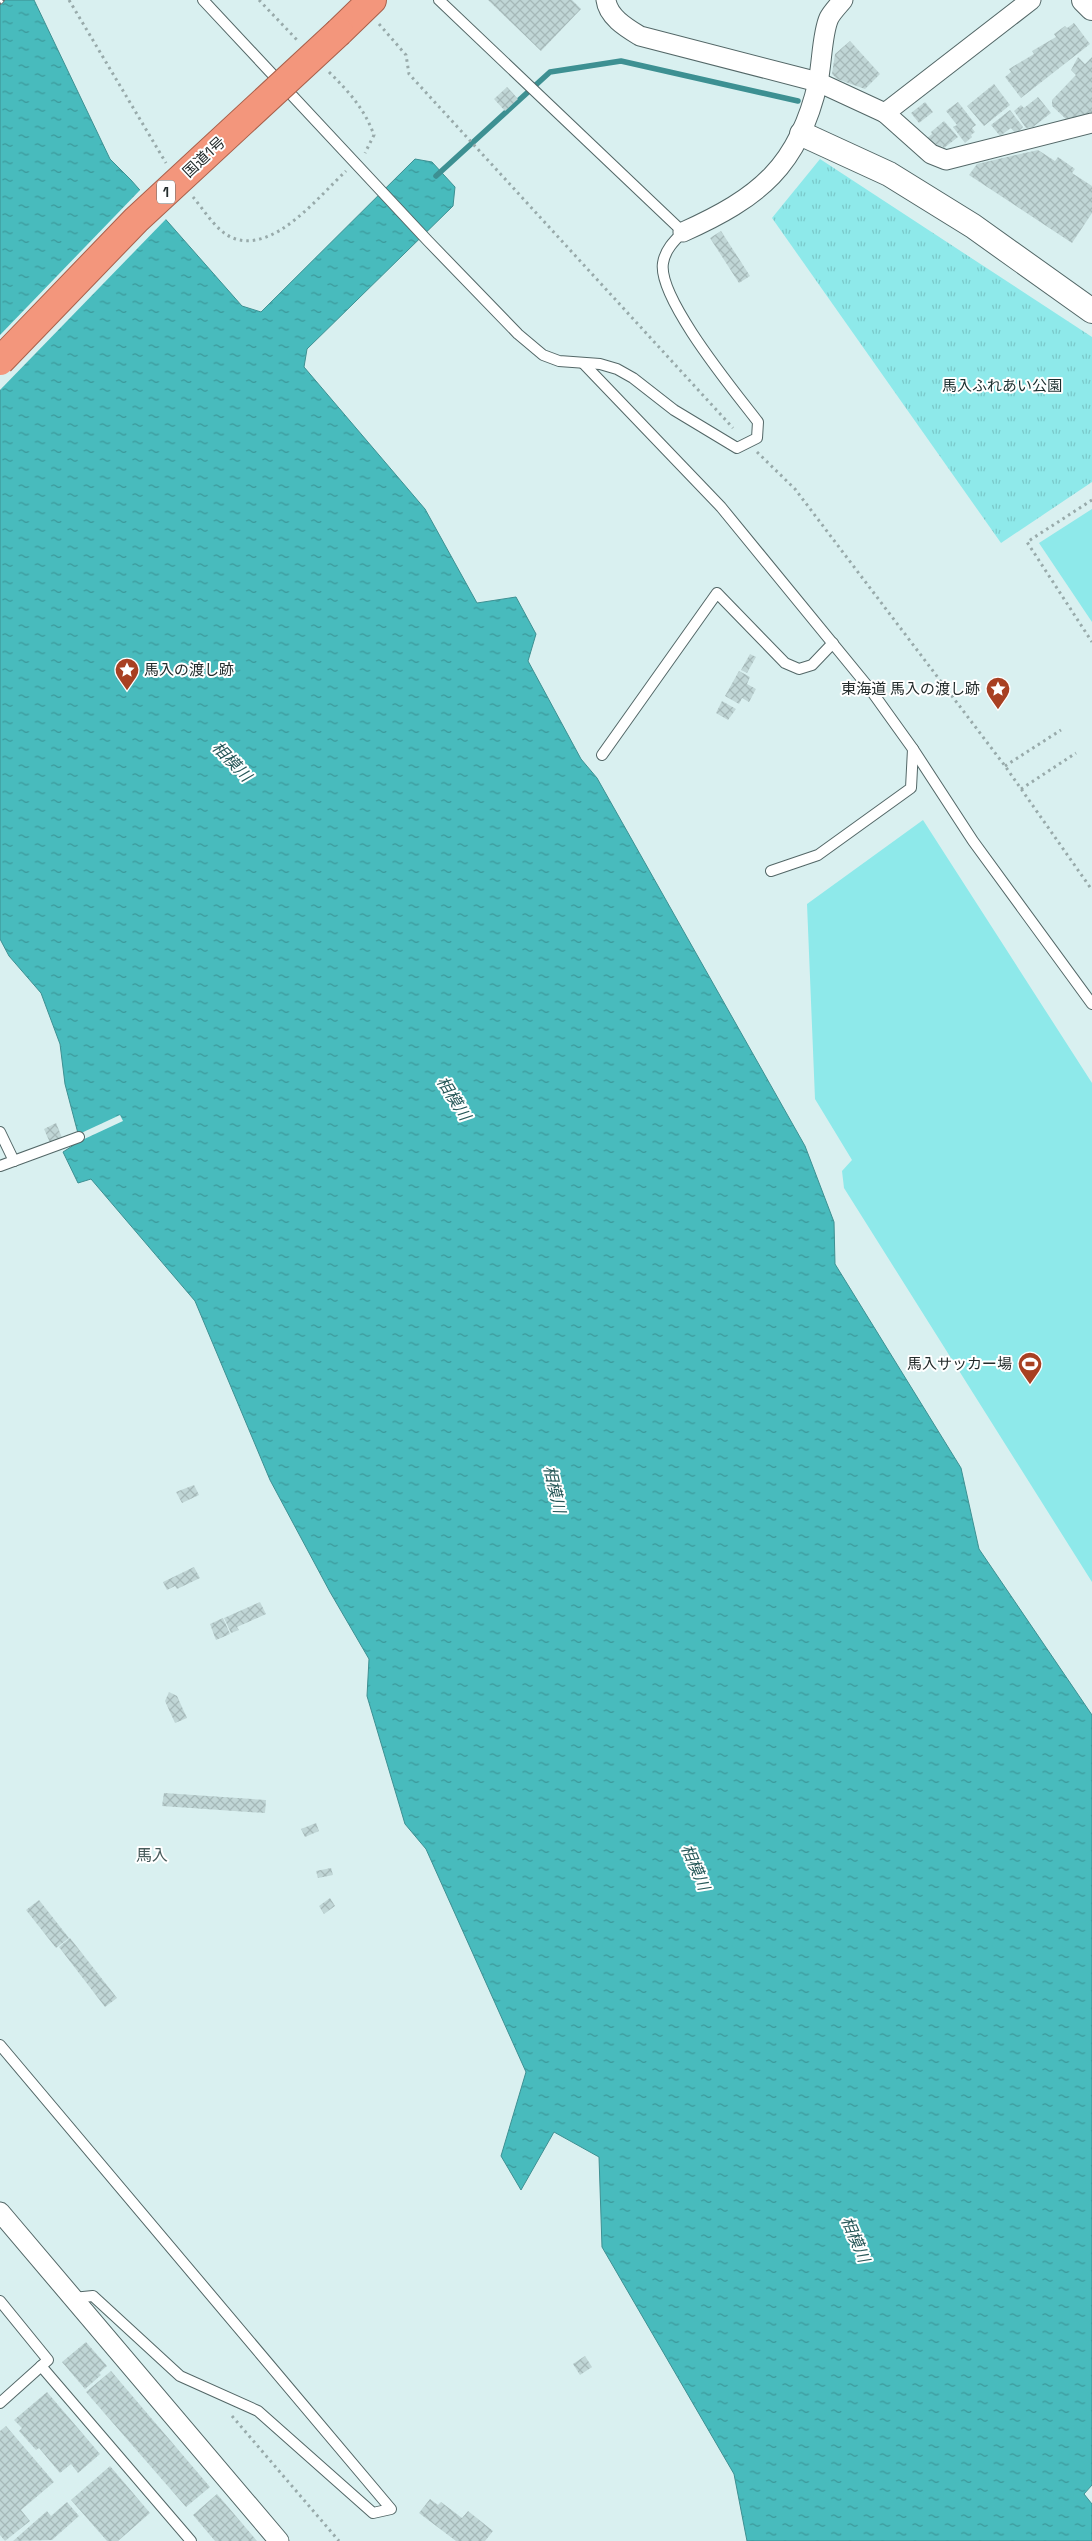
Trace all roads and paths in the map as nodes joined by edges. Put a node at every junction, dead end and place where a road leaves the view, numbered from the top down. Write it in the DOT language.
graph roads {
  1 [pos="203,0"];
  2 [pos="259,0"];
  3 [pos="439,0"];
  4 [pos="606,0"];
  5 [pos="843,0"];
  6 [pos="1031,0"];
  7 [pos="1084,0"];
  8 [pos="1092,8"];
  9 [pos="375,11"];
  10 [pos="304,47"];
  11 [pos="325,68"];
  12 [pos="818,82"];
  13 [pos="885,113"];
  14 [pos="1092,123"];
  15 [pos="802,134"];
  16 [pos="355,163"];
  17 [pos="683,232"];
  18 [pos="1092,310"];
  19 [pos="0,361"];
  20 [pos="583,363"];
  21 [pos="748,444"];
  22 [pos="1092,500"];
  23 [pos="1092,642"];
  24 [pos="833,643"];
  25 [pos="1061,730"];
  26 [pos="914,749"];
  27 [pos="1076,753"];
  28 [pos="602,755"];
  29 [pos="1005,766"];
  30 [pos="1021,789"];
  31 [pos="771,871"];
  32 [pos="1092,890"];
  33 [pos="1092,1004"];
  34 [pos="0,1132"];
  35 [pos="80,1137"];
  36 [pos="14,1161"];
  37 [pos="0,1166"];
  38 [pos="0,2045"];
  39 [pos="0,2212"];
  40 [pos="73,2298"];
  41 [pos="0,2301"];
  42 [pos="41,2366"];
  43 [pos="209,2389"];
  44 [pos="0,2403"];
  45 [pos="191,2541"];
  46 [pos="280,2541"];
  47 [pos="339,2541"];
  1 -- 16 [label="lane"];
  2 -- 10 [label="path"];
  3 -- 17 [label="lane"];
  4 -- 12 [label="street"];
  5 -- 12 [label="street"];
  6 -- 13 [label="street"];
  7 -- 8 [label="street"];
  9 -- 19 [label="highway, 国道1号 / 1, bridge"];
  9 -- 21 [label="path"];
  11 -- 16 [label="path"];
  12 -- 13 [label="street"];
  12 -- 15 [label="street"];
  13 -- 14 [label="street"];
  15 -- 17 [label="street"];
  15 -- 18 [label="street"];
  16 -- 20 [label="lane"];
  17 -- 21 [label="lane"];
  20 -- 21 [label="lane"];
  20 -- 24 [label="lane"];
  21 -- 29 [label="path"];
  22 -- 23 [label="path"];
  24 -- 26 [label="lane"];
  24 -- 28 [label="lane"];
  25 -- 29 [label="path"];
  26 -- 31 [label="lane"];
  26 -- 33 [label="lane"];
  27 -- 30 [label="path"];
  29 -- 30 [label="path"];
  30 -- 32 [label="path"];
  34 -- 36 [label="lane"];
  35 -- 36 [label="lane"];
  36 -- 37 [label="lane"];
  38 -- 43 [label="lane"];
  39 -- 40 [label="street"];
  40 -- 43 [label="lane"];
  40 -- 46 [label="street"];
  41 -- 42 [label="lane"];
  42 -- 44 [label="lane"];
  42 -- 45 [label="lane"];
  43 -- 47 [label="path"];
}
